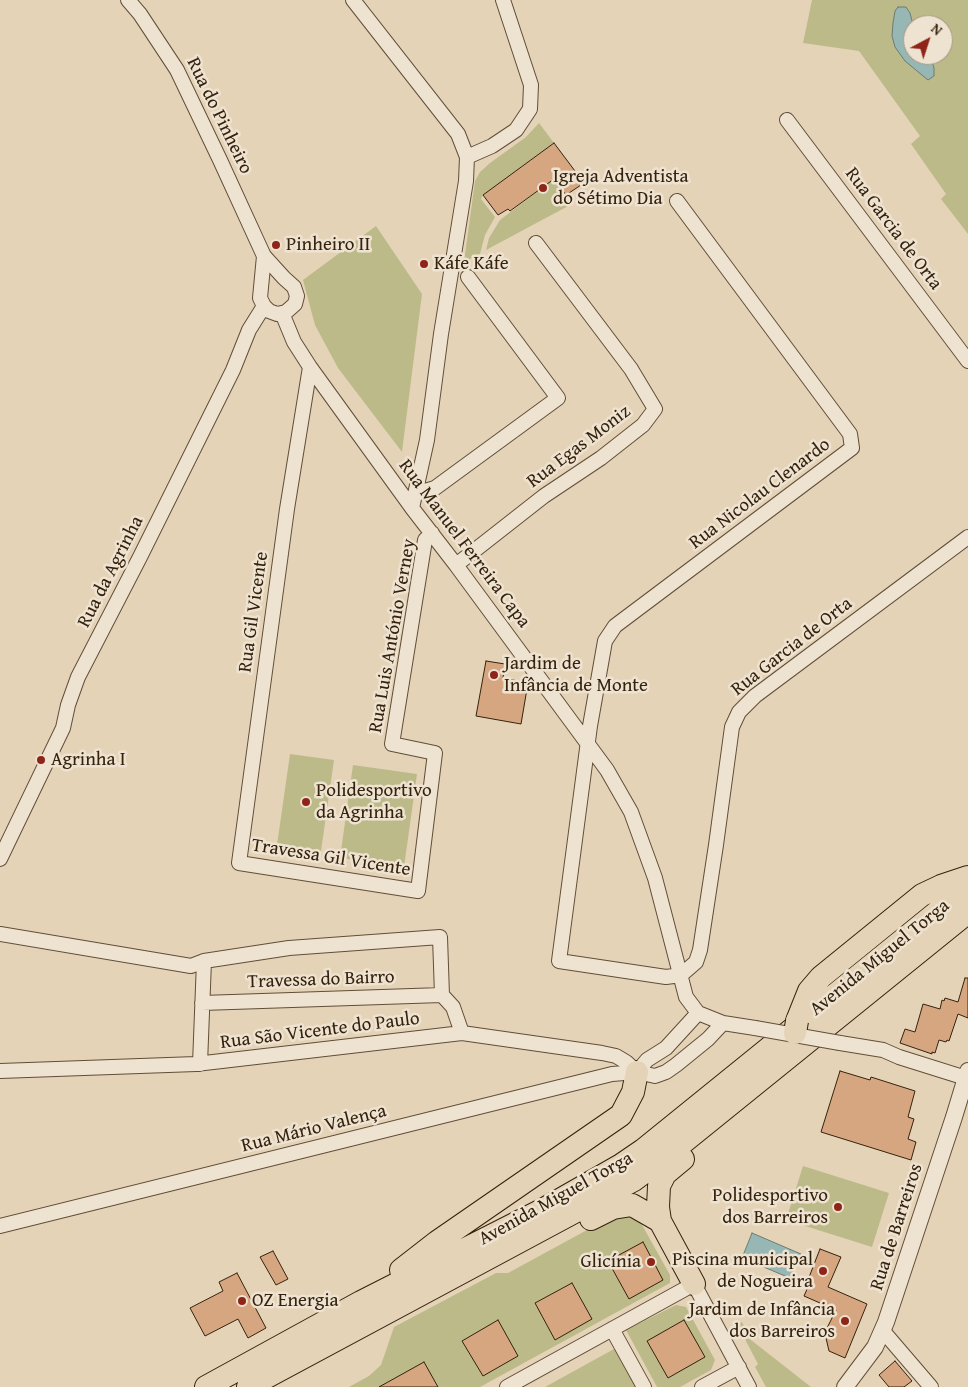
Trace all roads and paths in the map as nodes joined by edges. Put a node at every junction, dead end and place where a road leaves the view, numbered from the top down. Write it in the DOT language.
graph roads {
  1 [pos="128,0"];
  2 [pos="353,0"];
  3 [pos="503,0"];
  4 [pos="787,120"];
  5 [pos="467,158"];
  6 [pos="677,200"];
  7 [pos="536,243"];
  8 [pos="264,256"];
  9 [pos="468,277"];
  10 [pos="284,278"];
  11 [pos="261,289"];
  12 [pos="264,306"];
  13 [pos="282,313"];
  14 [pos="968,362"];
  15 [pos="310,367"];
  16 [pos="415,494"];
  17 [pos="412,508"];
  18 [pos="432,533"];
  19 [pos="968,537"];
  20 [pos="456,565"];
  21 [pos="588,743"];
  22 [pos="0,859"];
  23 [pos="239,863"];
  24 [pos="968,877"];
  25 [pos="968,887"];
  26 [pos="418,891"];
  27 [pos="968,912"];
  28 [pos="0,934"];
  29 [pos="204,961"];
  30 [pos="681,976"];
  31 [pos="442,995"];
  32 [pos="202,1003"];
  33 [pos="698,1013"];
  34 [pos="723,1023"];
  35 [pos="795,1029"];
  36 [pos="462,1033"];
  37 [pos="200,1064"];
  38 [pos="0,1072"];
  39 [pos="637,1072"];
  40 [pos="967,1074"];
  41 [pos="734,1101"];
  42 [pos="660,1221"];
  43 [pos="0,1226"];
  44 [pos="501,1253"];
  45 [pos="694,1284"];
  46 [pos="361,1302"];
  47 [pos="612,1329"];
  48 [pos="882,1331"];
  49 [pos="738,1367"];
  50 [pos="206,1387"];
  51 [pos="248,1387"];
  52 [pos="507,1387"];
  53 [pos="644,1387"];
  54 [pos="702,1387"];
  55 [pos="749,1387"];
  56 [pos="845,1387"];
  57 [pos="932,1387"];
  1 -- 8 [label="street, Rua do Pinheiro"];
  2 -- 5 [label="street"];
  3 -- 5 [label="street"];
  4 -- 14 [label="street, Rua Garcia de Orta"];
  5 -- 16 [label="street"];
  6 -- 21 [label="street, Rua Nicolau Clenardo"];
  7 -- 20 [label="street, Rua Egas Moniz"];
  8 -- 10 [label="street, Rua do Pinheiro"];
  8 -- 11 [label="street, Rua do Pinheiro"];
  9 -- 16 [label="street"];
  10 -- 11 [label="street"];
  10 -- 13 [label="street, Rua do Pinheiro"];
  11 -- 12 [label="street, Rua do Pinheiro"];
  12 -- 13 [label="street"];
  12 -- 22 [label="street, Rua da Agrinha"];
  13 -- 15 [label="street, Rua Manuel Ferreira Capa"];
  15 -- 17 [label="street, Rua Manuel Ferreira Capa"];
  15 -- 23 [label="street, Rua Gil Vicente"];
  16 -- 17 [label="street"];
  17 -- 18 [label="street, Rua Manuel Ferreira Capa"];
  18 -- 20 [label="street, Rua Manuel Ferreira Capa"];
  18 -- 26 [label="street, Rua Luis António Verney"];
  19 -- 30 [label="street, Rua Garcia de Orta"];
  20 -- 21 [label="street, Rua Manuel Ferreira Capa"];
  21 -- 30 [label="street, Rua Manuel Ferreira Capa"];
  21 -- 30 [label="street"];
  23 -- 26 [label="street, Travessa Gil Vicente"];
  24 -- 35 [label="highway"];
  25 -- 46 [label="highway, Avenida Miguel Torga"];
  27 -- 41 [label="highway, Avenida Miguel Torga"];
  28 -- 29 [label="street"];
  29 -- 31 [label="street"];
  29 -- 32 [label="street"];
  30 -- 33 [label="street, Rua Manuel Ferreira Capa"];
  31 -- 32 [label="street, Travessa do Bairro"];
  31 -- 36 [label="street"];
  32 -- 37 [label="street"];
  33 -- 34 [label="street"];
  33 -- 39 [label="street"];
  34 -- 35 [label="street, bridge"];
  34 -- 39 [label="street, Rua Mário Valença"];
  35 -- 40 [label="street, bridge"];
  36 -- 37 [label="street, Rua São Vicente do Paulo"];
  36 -- 39 [label="street, Rua São Vicente do Paulo"];
  37 -- 38 [label="street, Rua São Vicente do Paulo"];
  39 -- 43 [label="street, Rua Mário Valença"];
  39 -- 46 [label="highway"];
  40 -- 48 [label="street, Rua de Barreiros"];
  41 -- 42 [label="highway"];
  41 -- 44 [label="highway, Avenida Miguel Torga"];
  42 -- 44 [label="highway"];
  42 -- 45 [label="highway"];
  44 -- 51 [label="highway, Avenida Miguel Torga"];
  45 -- 47 [label="street"];
  45 -- 49 [label="street"];
  46 -- 50 [label="highway, Avenida Miguel Torga"];
  47 -- 52 [label="street"];
  47 -- 53 [label="street"];
  48 -- 56 [label="street, Rua de Barreiros"];
  48 -- 57 [label="street"];
  49 -- 54 [label="street"];
  49 -- 55 [label="street"];
}
